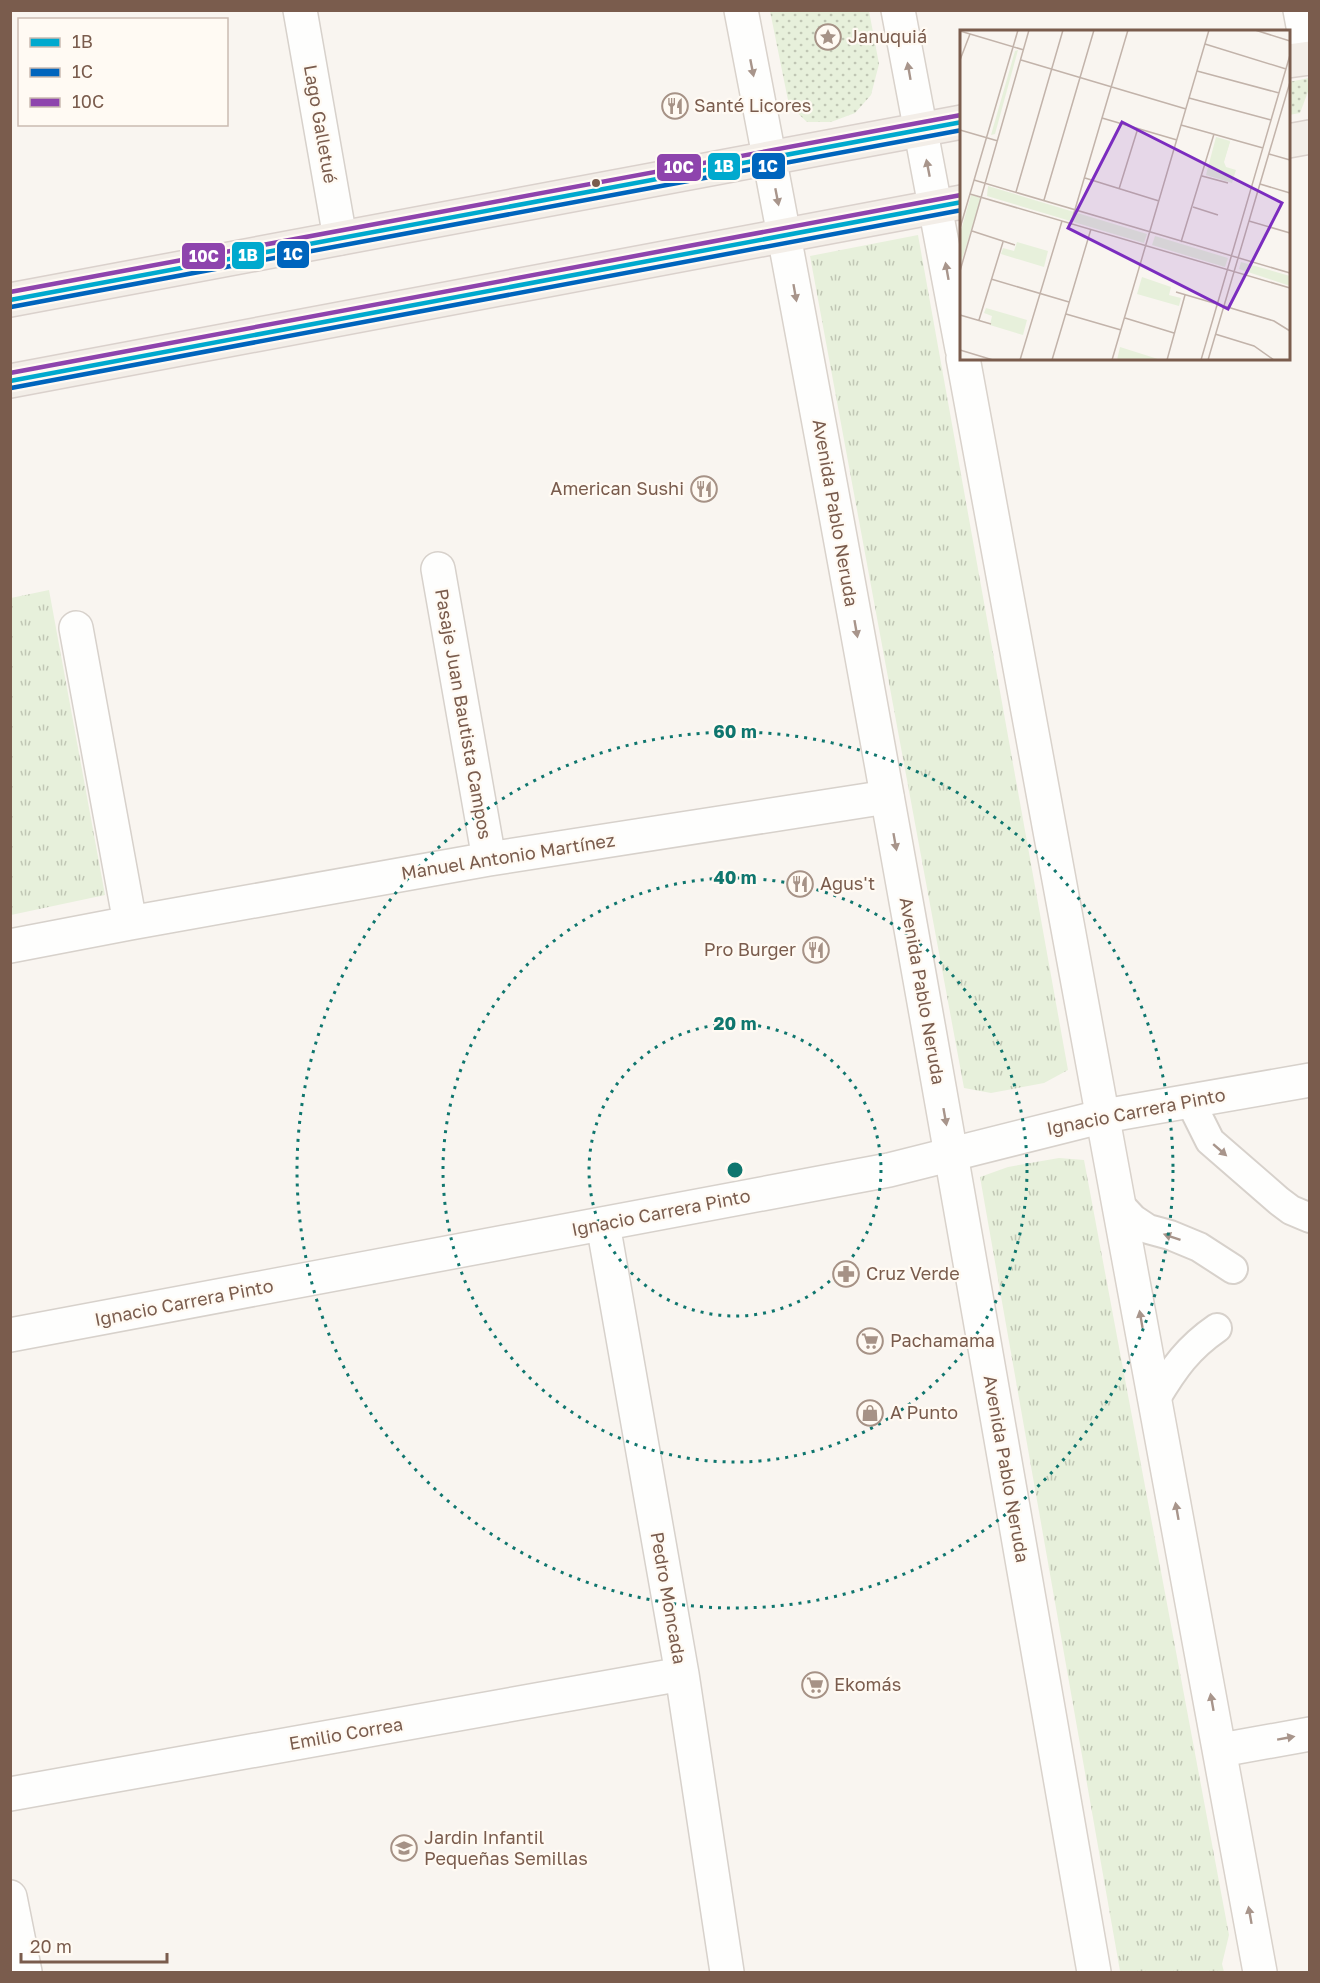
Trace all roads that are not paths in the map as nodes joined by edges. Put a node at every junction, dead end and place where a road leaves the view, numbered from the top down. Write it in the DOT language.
graph roads {
  1 [pos="300,10"];
  2 [pos="741,10"];
  3 [pos="898,10"];
  4 [pos="1300,10"];
  5 [pos="1310,58"];
  6 [pos="1290,62"];
  7 [pos="960,122"];
  8 [pos="920,129"];
  9 [pos="1310,137"];
  10 [pos="1290,141"];
  11 [pos="770,158"];
  12 [pos="948,205"];
  13 [pos="784,236"];
  14 [pos="340,238"];
  15 [pos="10,300"];
  16 [pos="960,328"];
  17 [pos="963,360"];
  18 [pos="10,381"];
  19 [pos="438,569"];
  20 [pos="76,628"];
  21 [pos="887,797"];
  22 [pos="489,859"];
  23 [pos="130,923"];
  24 [pos="10,946"];
  25 [pos="1310,1080"];
  26 [pos="1190,1101"];
  27 [pos="1104,1116"];
  28 [pos="951,1155"];
  29 [pos="1120,1205"];
  30 [pos="1310,1218"];
  31 [pos="603,1224"];
  32 [pos="1233,1269"];
  33 [pos="1218,1328"];
  34 [pos="10,1335"];
  35 [pos="1155,1398"];
  36 [pos="682,1674"];
  37 [pos="1310,1734"];
  38 [pos="1221,1750"];
  39 [pos="10,1794"];
  40 [pos="10,1897"];
  41 [pos="25,1972"];
  42 [pos="727,1972"];
  43 [pos="1094,1972"];
  44 [pos="1260,1972"];
  1 -- 14 [label="street, Lago Galletué"];
  2 -- 11 [label="street, Avenida Pablo Neruda, one-way"];
  8 -- 3 [label="street, one-way"];
  4 -- 5 [label="street"];
  5 -- 6 [label="main road"];
  7 -- 8 [label="main road"];
  8 -- 11 [label="main road"];
  12 -- 8 [label="street, one-way"];
  9 -- 10 [label="main road"];
  11 -- 13 [label="street, Avenida Pablo Neruda, one-way"];
  11 -- 14 [label="main road"];
  12 -- 13 [label="main road"];
  16 -- 12 [label="street, one-way"];
  13 -- 18 [label="main road"];
  13 -- 21 [label="street, Avenida Pablo Neruda, one-way"];
  14 -- 15 [label="main road"];
  17 -- 27 [label="street"];
  19 -- 22 [label="street, Pasaje Juan Bautista Campos"];
  20 -- 23 [label="street"];
  21 -- 22 [label="street, Manuel Antonio Martínez"];
  21 -- 28 [label="street, Avenida Pablo Neruda, one-way"];
  22 -- 23 [label="street, Manuel Antonio Martínez"];
  23 -- 24 [label="street, Manuel Antonio Martínez"];
  25 -- 26 [label="street, Ignacio Carrera Pinto"];
  26 -- 27 [label="street, Ignacio Carrera Pinto"];
  26 -- 30 [label="lane, one-way"];
  27 -- 28 [label="street, Ignacio Carrera Pinto"];
  27 -- 29 [label="street"];
  28 -- 31 [label="street, Ignacio Carrera Pinto"];
  28 -- 43 [label="street, Avenida Pablo Neruda"];
  32 -- 29 [label="lane, one-way"];
  35 -- 29 [label="street, one-way"];
  31 -- 34 [label="street, Ignacio Carrera Pinto"];
  31 -- 36 [label="street, Pedro Moncada"];
  33 -- 35 [label="lane"];
  38 -- 35 [label="street, one-way"];
  36 -- 39 [label="street, Emilio Correa"];
  36 -- 42 [label="street, Pedro Moncada"];
  38 -- 37 [label="street, one-way"];
  44 -- 38 [label="street, one-way"];
  40 -- 41 [label="street"];
}
